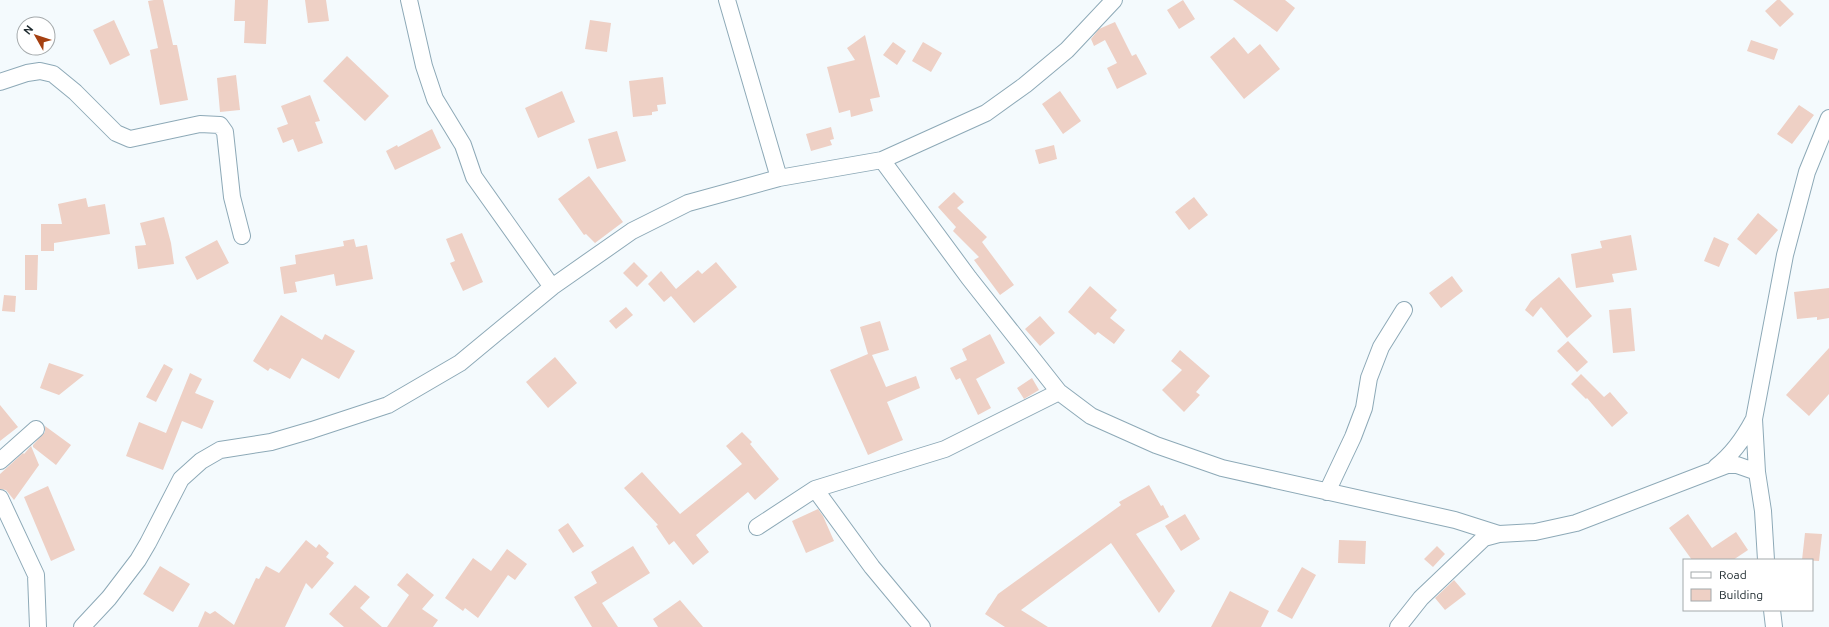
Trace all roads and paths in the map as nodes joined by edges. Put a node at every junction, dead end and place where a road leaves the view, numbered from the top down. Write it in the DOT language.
graph roads {
  1 [pos="409,0"];
  2 [pos="727,0"];
  3 [pos="1114,0"];
  4 [pos="0,82"];
  5 [pos="1829,118"];
  6 [pos="882,160"];
  7 [pos="779,178"];
  8 [pos="242,236"];
  9 [pos="552,288"];
  10 [pos="1404,310"];
  11 [pos="1059,392"];
  12 [pos="1754,419"];
  13 [pos="36,429"];
  14 [pos="0,461"];
  15 [pos="1710,472"];
  16 [pos="1757,472"];
  17 [pos="815,489"];
  18 [pos="1327,492"];
  19 [pos="0,498"];
  20 [pos="757,528"];
  21 [pos="1499,534"];
  22 [pos="1766,559"];
  23 [pos="1772,611"];
  24 [pos="38,627"];
  25 [pos="82,627"];
  26 [pos="922,627"];
  27 [pos="1398,627"];
  28 [pos="1774,627"];
  1 -- 9 [label="street"];
  2 -- 7 [label="street"];
  3 -- 6 [label="street"];
  4 -- 8 [label="street"];
  5 -- 12 [label="street"];
  6 -- 7 [label="street"];
  6 -- 11 [label="street"];
  7 -- 9 [label="street"];
  9 -- 25 [label="street"];
  10 -- 18 [label="street"];
  11 -- 17 [label="street"];
  11 -- 18 [label="street"];
  12 -- 15 [label="street"];
  12 -- 16 [label="street"];
  13 -- 14 [label="street"];
  15 -- 16 [label="street"];
  15 -- 21 [label="street"];
  16 -- 22 [label="street"];
  17 -- 20 [label="street"];
  17 -- 26 [label="street"];
  18 -- 21 [label="street"];
  19 -- 24 [label="street"];
  21 -- 27 [label="street"];
  23 -- 28 [label="street"];
}
